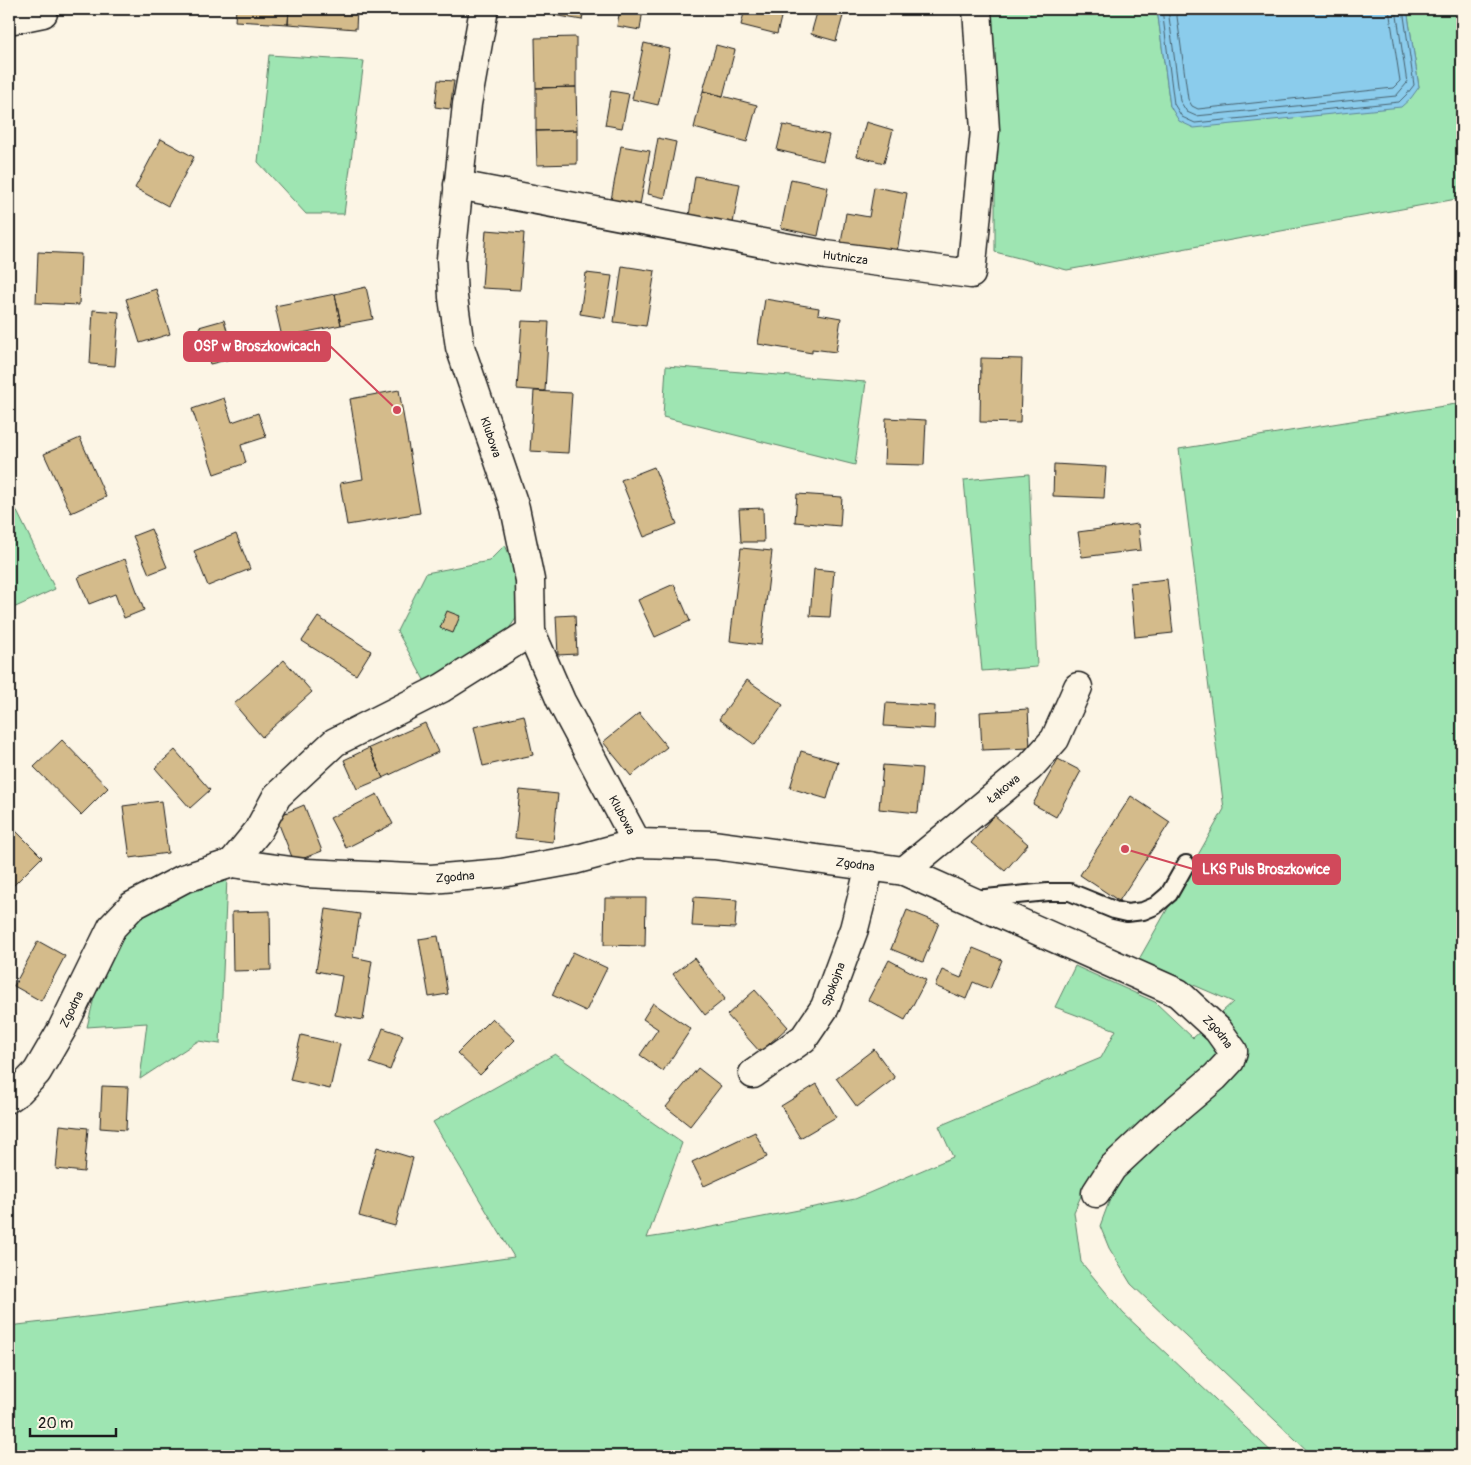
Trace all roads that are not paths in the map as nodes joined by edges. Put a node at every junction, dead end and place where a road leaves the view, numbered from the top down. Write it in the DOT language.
graph roads {
  1 [pos="44,9"];
  2 [pos="484,9"];
  3 [pos="977,9"];
  4 [pos="9,20"];
  5 [pos="458,186"];
  6 [pos="531,632"];
  7 [pos="1078,687"];
  8 [pos="637,844"];
  9 [pos="232,863"];
  10 [pos="1186,864"];
  11 [pos="870,866"];
  12 [pos="904,871"];
  13 [pos="968,900"];
  14 [pos="753,1074"];
  15 [pos="9,1098"];
  16 [pos="1096,1193"];
  1 -- 4 [label="street"];
  2 -- 5 [label="street, Klubowa"];
  3 -- 5 [label="street, Hutnicza"];
  5 -- 6 [label="street, Klubowa"];
  6 -- 8 [label="street, Klubowa"];
  6 -- 9 [label="street"];
  7 -- 12 [label="street, Łąkowa"];
  8 -- 9 [label="street, Zgodna"];
  8 -- 11 [label="street, Zgodna"];
  9 -- 15 [label="street, Zgodna"];
  10 -- 13 [label="lane"];
  11 -- 12 [label="street, Zgodna"];
  11 -- 14 [label="street, Spokojna"];
  12 -- 13 [label="street, Zgodna"];
  13 -- 16 [label="street, Zgodna"];
}
